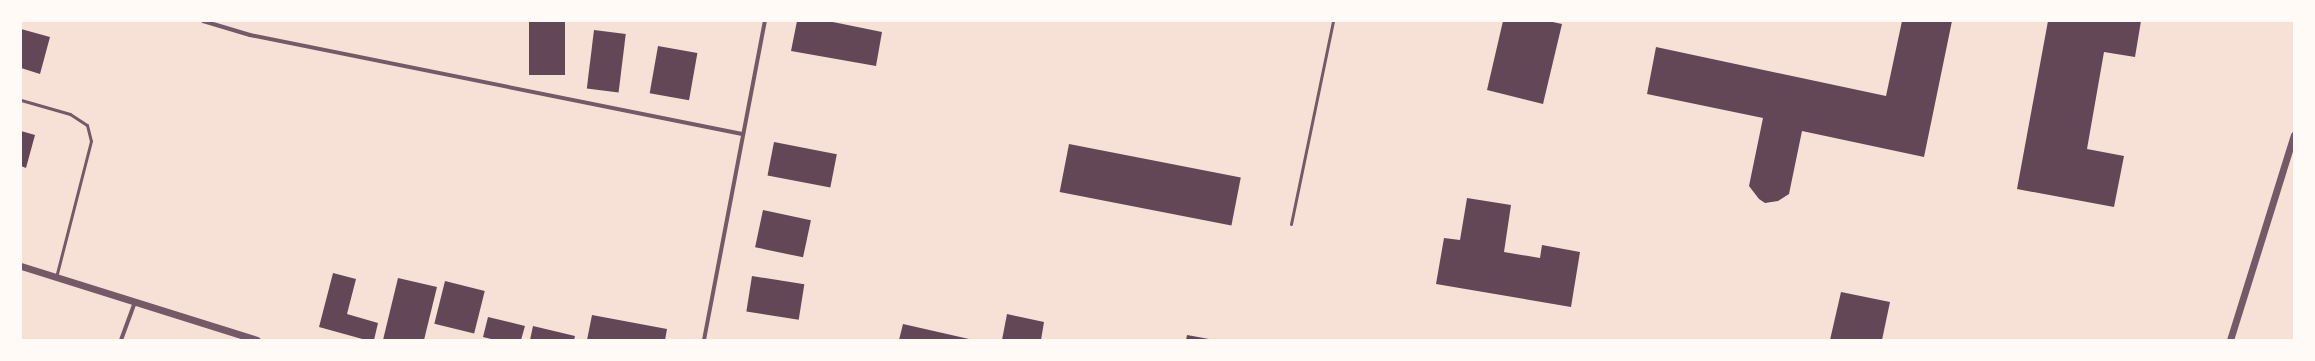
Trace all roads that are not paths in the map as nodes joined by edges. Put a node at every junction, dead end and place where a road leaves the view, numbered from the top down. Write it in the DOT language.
graph roads {
  1 [pos="203,21"];
  2 [pos="765,21"];
  3 [pos="1333,21"];
  4 [pos="21,100"];
  5 [pos="742,134"];
  6 [pos="2294,135"];
  7 [pos="1291,224"];
  8 [pos="21,266"];
  9 [pos="56,277"];
  10 [pos="135,302"];
  11 [pos="121,340"];
  12 [pos="257,340"];
  13 [pos="704,340"];
  14 [pos="2230,340"];
  1 -- 5 [label="street"];
  2 -- 5 [label="street"];
  3 -- 7 [label="lane"];
  4 -- 9 [label="lane"];
  5 -- 13 [label="street"];
  6 -- 14 [label="street"];
  8 -- 9 [label="street"];
  9 -- 10 [label="street"];
  10 -- 11 [label="street"];
  10 -- 12 [label="street"];
}
